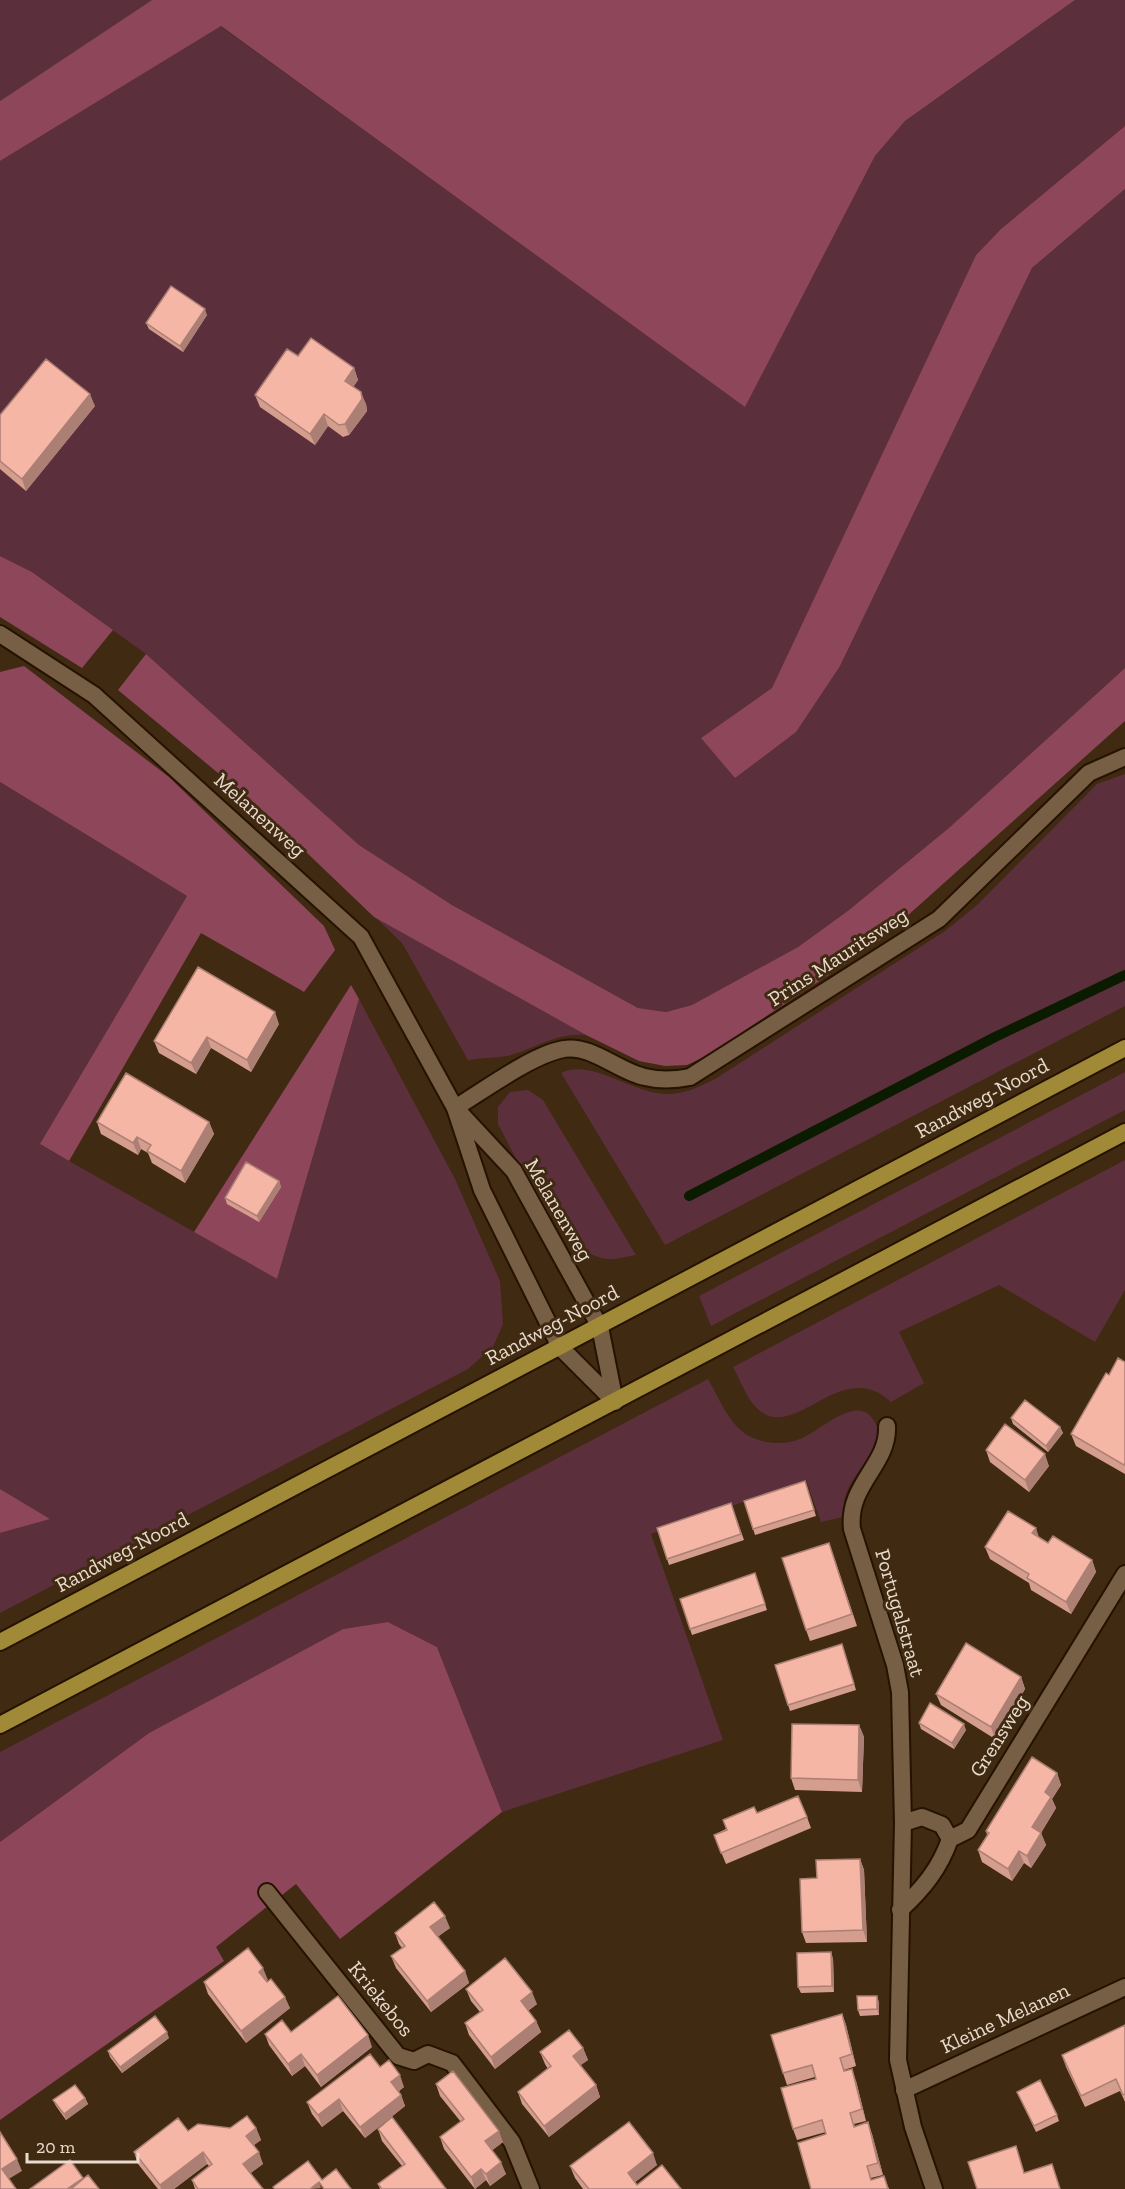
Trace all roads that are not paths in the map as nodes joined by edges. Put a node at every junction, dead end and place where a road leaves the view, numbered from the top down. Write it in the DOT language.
graph roads {
  1 [pos="0,633"];
  2 [pos="1125,757"];
  3 [pos="1125,1048"];
  4 [pos="455,1108"];
  5 [pos="1125,1132"];
  6 [pos="600,1327"];
  7 [pos="560,1347"];
  8 [pos="615,1402"];
  9 [pos="887,1426"];
  10 [pos="1125,1574"];
  11 [pos="0,1642"];
  12 [pos="0,1725"];
  13 [pos="903,1823"];
  14 [pos="950,1839"];
  15 [pos="267,1892"];
  16 [pos="900,1910"];
  17 [pos="1125,1987"];
  18 [pos="904,2090"];
  19 [pos="531,2189"];
  20 [pos="934,2189"];
  1 -- 4 [label="street, Melanenweg"];
  2 -- 4 [label="street, Prins Mauritsweg"];
  3 -- 6 [label="main road, Randweg-Noord"];
  4 -- 6 [label="street, Melanenweg"];
  4 -- 7 [label="street, Melanenweg"];
  5 -- 8 [label="main road"];
  6 -- 7 [label="main road, Randweg-Noord"];
  6 -- 8 [label="street, Melanenweg"];
  7 -- 8 [label="street, Melanenweg"];
  7 -- 11 [label="main road, Randweg-Noord"];
  8 -- 12 [label="main road"];
  9 -- 13 [label="street, Portugalstraat"];
  10 -- 14 [label="street, Grensweg"];
  13 -- 14 [label="street"];
  13 -- 16 [label="street, Portugalstraat"];
  14 -- 16 [label="street"];
  15 -- 19 [label="street, Kriekebos"];
  16 -- 18 [label="street, Portugalstraat"];
  17 -- 18 [label="street, Kleine Melanen"];
  18 -- 20 [label="street, Portugalstraat"];
}
